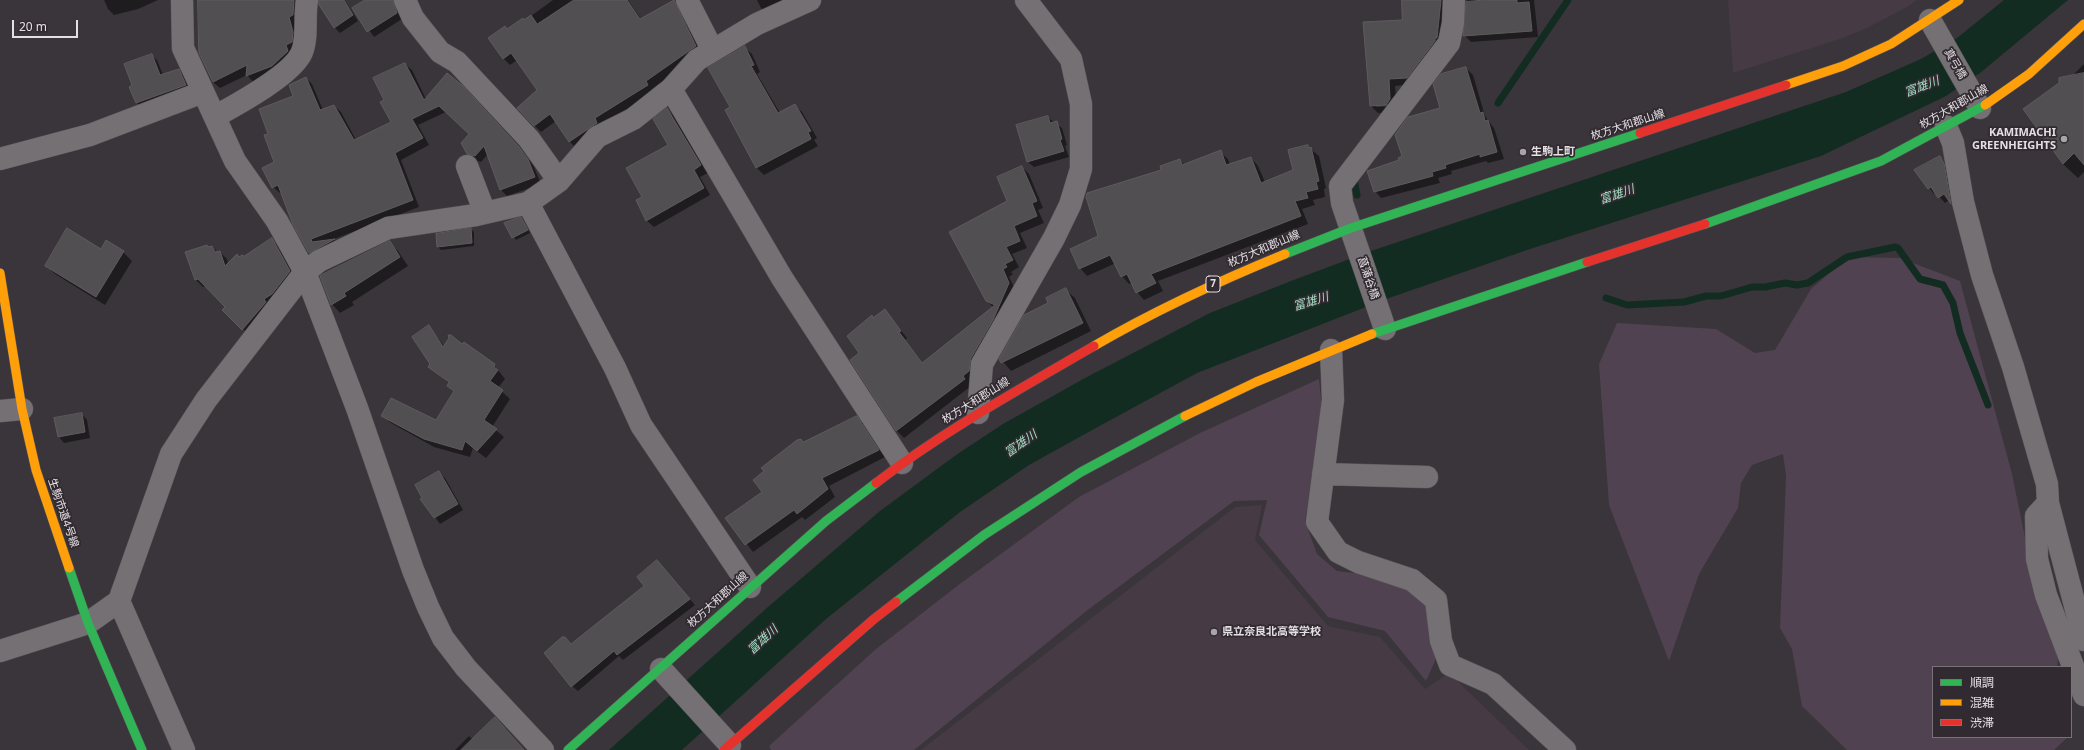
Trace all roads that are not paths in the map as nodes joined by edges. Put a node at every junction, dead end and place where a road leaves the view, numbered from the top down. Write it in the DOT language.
graph roads {
  1 [pos="182,0"];
  2 [pos="307,0"];
  3 [pos="405,0"];
  4 [pos="687,0"];
  5 [pos="810,0"];
  6 [pos="1026,0"];
  7 [pos="1454,0"];
  8 [pos="1958,0"];
  9 [pos="1930,20"];
  10 [pos="2082,30"];
  11 [pos="712,49"];
  12 [pos="671,89"];
  13 [pos="203,92"];
  14 [pos="1980,108"];
  15 [pos="216,116"];
  16 [pos="1946,126"];
  17 [pos="0,159"];
  18 [pos="467,166"];
  19 [pos="559,181"];
  20 [pos="528,203"];
  21 [pos="485,213"];
  22 [pos="1351,228"];
  23 [pos="305,272"];
  24 [pos="0,273"];
  25 [pos="1385,329"];
  26 [pos="1332,350"];
  27 [pos="22,409"];
  28 [pos="0,411"];
  29 [pos="978,413"];
  30 [pos="902,464"];
  31 [pos="1323,474"];
  32 [pos="1427,477"];
  33 [pos="2048,503"];
  34 [pos="750,587"];
  35 [pos="119,601"];
  36 [pos="88,623"];
  37 [pos="2084,640"];
  38 [pos="0,651"];
  39 [pos="661,669"];
  40 [pos="2084,695"];
  41 [pos="727,748"];
  42 [pos="142,750"];
  43 [pos="184,750"];
  44 [pos="543,750"];
  45 [pos="568,750"];
  46 [pos="1565,750"];
  1 -- 13 [label="street"];
  2 -- 15 [label="street"];
  3 -- 19 [label="street"];
  4 -- 11 [label="street"];
  5 -- 11 [label="street"];
  6 -- 29 [label="street"];
  7 -- 22 [label="street, 菖蒲谷橋"];
  8 -- 9 [label="main road, 枚方大和郡山線 / 7"];
  9 -- 14 [label="street, 真弓橋"];
  9 -- 22 [label="main road, 枚方大和郡山線 / 7"];
  10 -- 14 [label="main road, 枚方大和郡山線"];
  11 -- 12 [label="street"];
  12 -- 19 [label="street"];
  12 -- 30 [label="street"];
  13 -- 15 [label="street"];
  13 -- 17 [label="street"];
  14 -- 16 [label="main road, 枚方大和郡山線"];
  15 -- 23 [label="street"];
  16 -- 25 [label="main road, 枚方大和郡山線"];
  16 -- 33 [label="street"];
  18 -- 21 [label="street"];
  19 -- 20 [label="street"];
  20 -- 21 [label="street"];
  20 -- 34 [label="street"];
  21 -- 23 [label="street"];
  22 -- 25 [label="street, 菖蒲谷橋"];
  22 -- 29 [label="main road, 枚方大和郡山線 / 7"];
  23 -- 35 [label="street"];
  23 -- 44 [label="street"];
  24 -- 27 [label="main road, 生駒市道4号線"];
  25 -- 26 [label="main road, 枚方大和郡山線"];
  26 -- 31 [label="street"];
  26 -- 41 [label="main road, 枚方大和郡山線"];
  27 -- 28 [label="street"];
  27 -- 36 [label="main road, 生駒市道4号線"];
  29 -- 30 [label="main road, 枚方大和郡山線 / 7"];
  30 -- 34 [label="main road, 枚方大和郡山線 / 7"];
  31 -- 32 [label="street"];
  31 -- 46 [label="street"];
  33 -- 37 [label="street"];
  33 -- 40 [label="street"];
  34 -- 39 [label="main road, 枚方大和郡山線 / 7"];
  35 -- 36 [label="street"];
  35 -- 43 [label="street"];
  36 -- 38 [label="street"];
  36 -- 42 [label="main road, 生駒市道4号線"];
  39 -- 41 [label="street"];
  39 -- 45 [label="main road, 枚方大和郡山線 / 7"];
}
